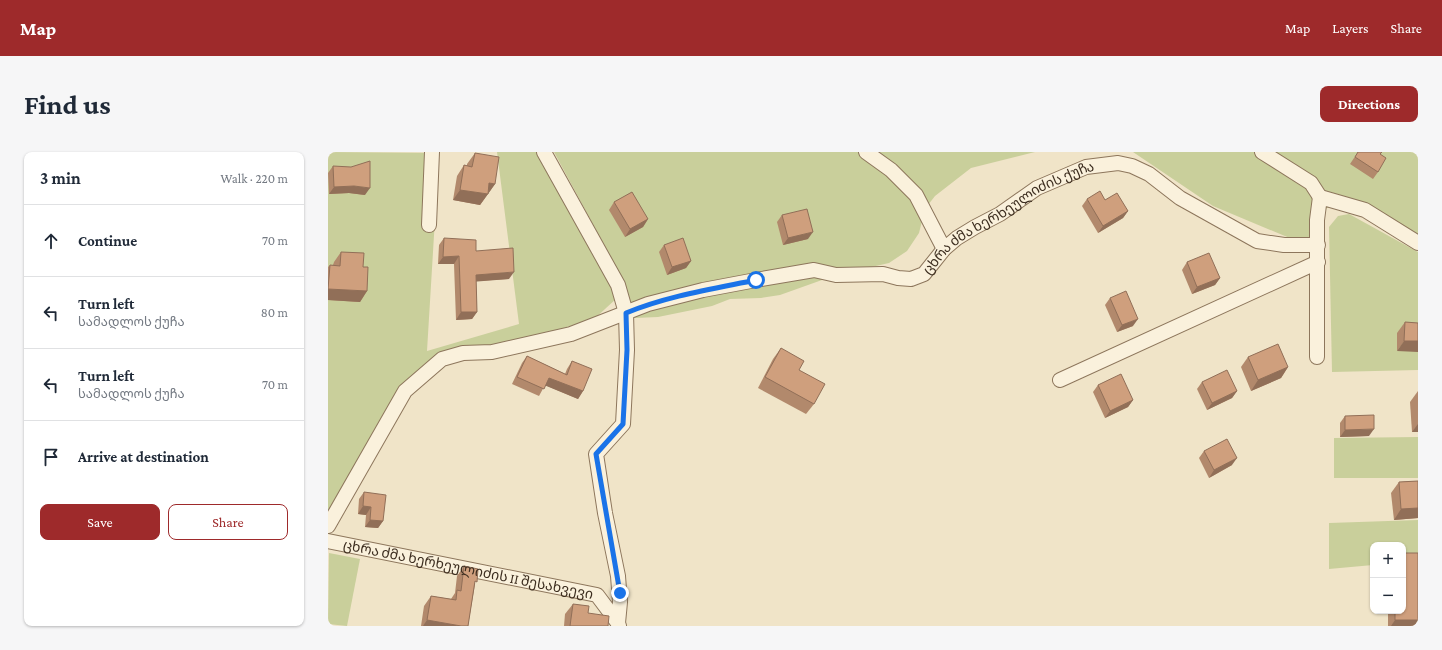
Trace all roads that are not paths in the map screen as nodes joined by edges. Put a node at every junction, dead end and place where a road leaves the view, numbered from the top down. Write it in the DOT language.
graph roads {
  1 [pos="432,152"];
  2 [pos="544,152"];
  3 [pos="866,152"];
  4 [pos="1262,152"];
  5 [pos="1320,197"];
  6 [pos="429,225"];
  7 [pos="1418,243"];
  8 [pos="1318,245"];
  9 [pos="944,249"];
  10 [pos="1318,262"];
  11 [pos="626,313"];
  12 [pos="1317,357"];
  13 [pos="1060,380"];
  14 [pos="328,526"];
  15 [pos="328,541"];
  16 [pos="618,624"];
  1 -- 6 [label="street"];
  2 -- 11 [label="street"];
  3 -- 9 [label="street"];
  4 -- 5 [label="street"];
  5 -- 7 [label="street"];
  5 -- 8 [label="street"];
  8 -- 9 [label="street, ცხრა ძმა ხერხეულიძის ქუჩა"];
  8 -- 10 [label="street"];
  9 -- 11 [label="street, ცხრა ძმა ხერხეულიძის ქუჩა"];
  10 -- 12 [label="street"];
  10 -- 13 [label="street"];
  11 -- 14 [label="street, ცხრა ძმა ხერხეულიძის ქუჩა"];
  11 -- 16 [label="street"];
  15 -- 16 [label="street, ცხრა ძმა ხერხეულიძის II შესახვევი"];
}
